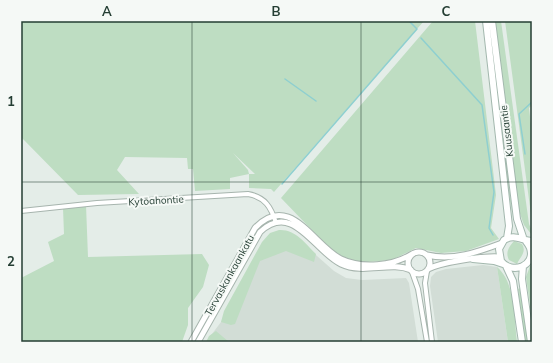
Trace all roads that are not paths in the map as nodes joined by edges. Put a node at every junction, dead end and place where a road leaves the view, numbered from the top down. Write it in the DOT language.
graph roads {
  1 [pos="486,21"];
  2 [pos="492,21"];
  3 [pos="21,211"];
  4 [pos="274,216"];
  5 [pos="276,223"];
  6 [pos="524,240"];
  7 [pos="532,240"];
  8 [pos="505,241"];
  9 [pos="531,248"];
  10 [pos="412,254"];
  11 [pos="427,255"];
  12 [pos="499,256"];
  13 [pos="473,259"];
  14 [pos="530,260"];
  15 [pos="504,265"];
  16 [pos="523,266"];
  17 [pos="427,270"];
  18 [pos="411,271"];
  19 [pos="191,342"];
  20 [pos="198,342"];
  21 [pos="427,342"];
  22 [pos="432,342"];
  23 [pos="522,342"];
  24 [pos="531,342"];
  1 -- 8 [label="main road, Kuusaantie"];
  2 -- 6 [label="main road, Kuusaantie"];
  3 -- 4 [label="street, Kytöahontie"];
  4 -- 5 [label="street, Kytöahontie"];
  4 -- 10 [label="street"];
  4 -- 19 [label="street, Tervaskankaankatu"];
  5 -- 18 [label="street"];
  5 -- 20 [label="street, Tervaskankaankatu"];
  6 -- 7 [label="main road"];
  6 -- 8 [label="main road"];
  6 -- 9 [label="main road"];
  8 -- 11 [label="street"];
  8 -- 12 [label="main road"];
  9 -- 14 [label="main road"];
  10 -- 11 [label="street"];
  10 -- 18 [label="street"];
  11 -- 17 [label="street"];
  12 -- 13 [label="street"];
  12 -- 15 [label="main road"];
  13 -- 15 [label="main road"];
  13 -- 17 [label="street"];
  14 -- 16 [label="main road"];
  15 -- 16 [label="main road"];
  15 -- 23 [label="main road"];
  16 -- 24 [label="main road"];
  17 -- 18 [label="street"];
  17 -- 22 [label="street"];
  18 -- 21 [label="street"];
}
